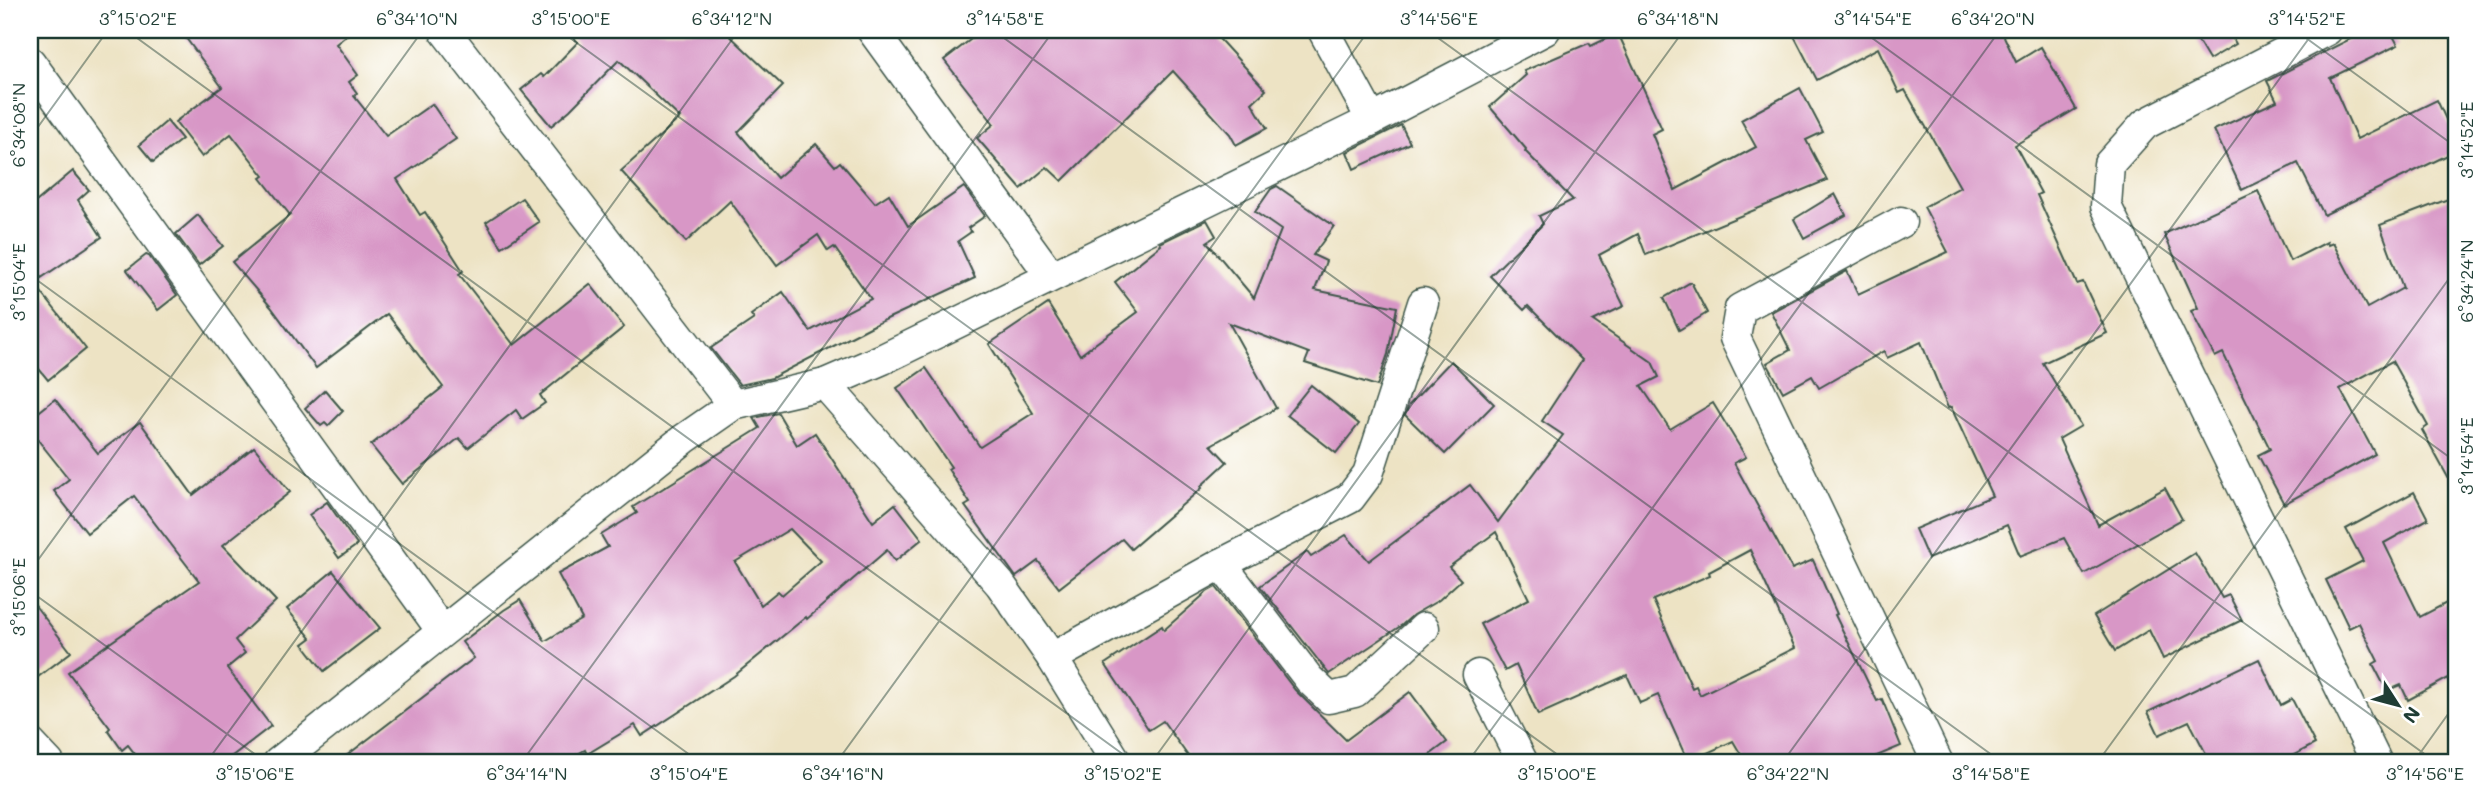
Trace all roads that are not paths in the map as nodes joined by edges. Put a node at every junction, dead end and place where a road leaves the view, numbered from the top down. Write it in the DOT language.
graph roads {
  1 [pos="444,30"];
  2 [pos="872,30"];
  3 [pos="1323,30"];
  4 [pos="1545,30"];
  5 [pos="2327,30"];
  6 [pos="30,62"];
  7 [pos="1372,120"];
  8 [pos="1901,222"];
  9 [pos="1051,276"];
  10 [pos="1423,303"];
  11 [pos="825,384"];
  12 [pos="733,405"];
  13 [pos="1221,564"];
  14 [pos="1424,628"];
  15 [pos="442,631"];
  16 [pos="1052,658"];
  17 [pos="1478,675"];
  18 [pos="30,743"];
  19 [pos="49,763"];
  20 [pos="278,763"];
  21 [pos="1117,763"];
  22 [pos="1524,763"];
  23 [pos="1938,763"];
  24 [pos="2377,763"];
  1 -- 12 [label="street"];
  2 -- 9 [label="street"];
  3 -- 7 [label="street"];
  4 -- 7 [label="street"];
  5 -- 24 [label="street"];
  6 -- 15 [label="street"];
  7 -- 9 [label="street"];
  8 -- 23 [label="street"];
  9 -- 11 [label="street"];
  10 -- 13 [label="street"];
  11 -- 12 [label="street"];
  11 -- 16 [label="street"];
  12 -- 15 [label="street"];
  13 -- 14 [label="street"];
  13 -- 16 [label="street"];
  15 -- 20 [label="street"];
  16 -- 21 [label="street"];
  17 -- 22 [label="street"];
  18 -- 19 [label="street"];
}
